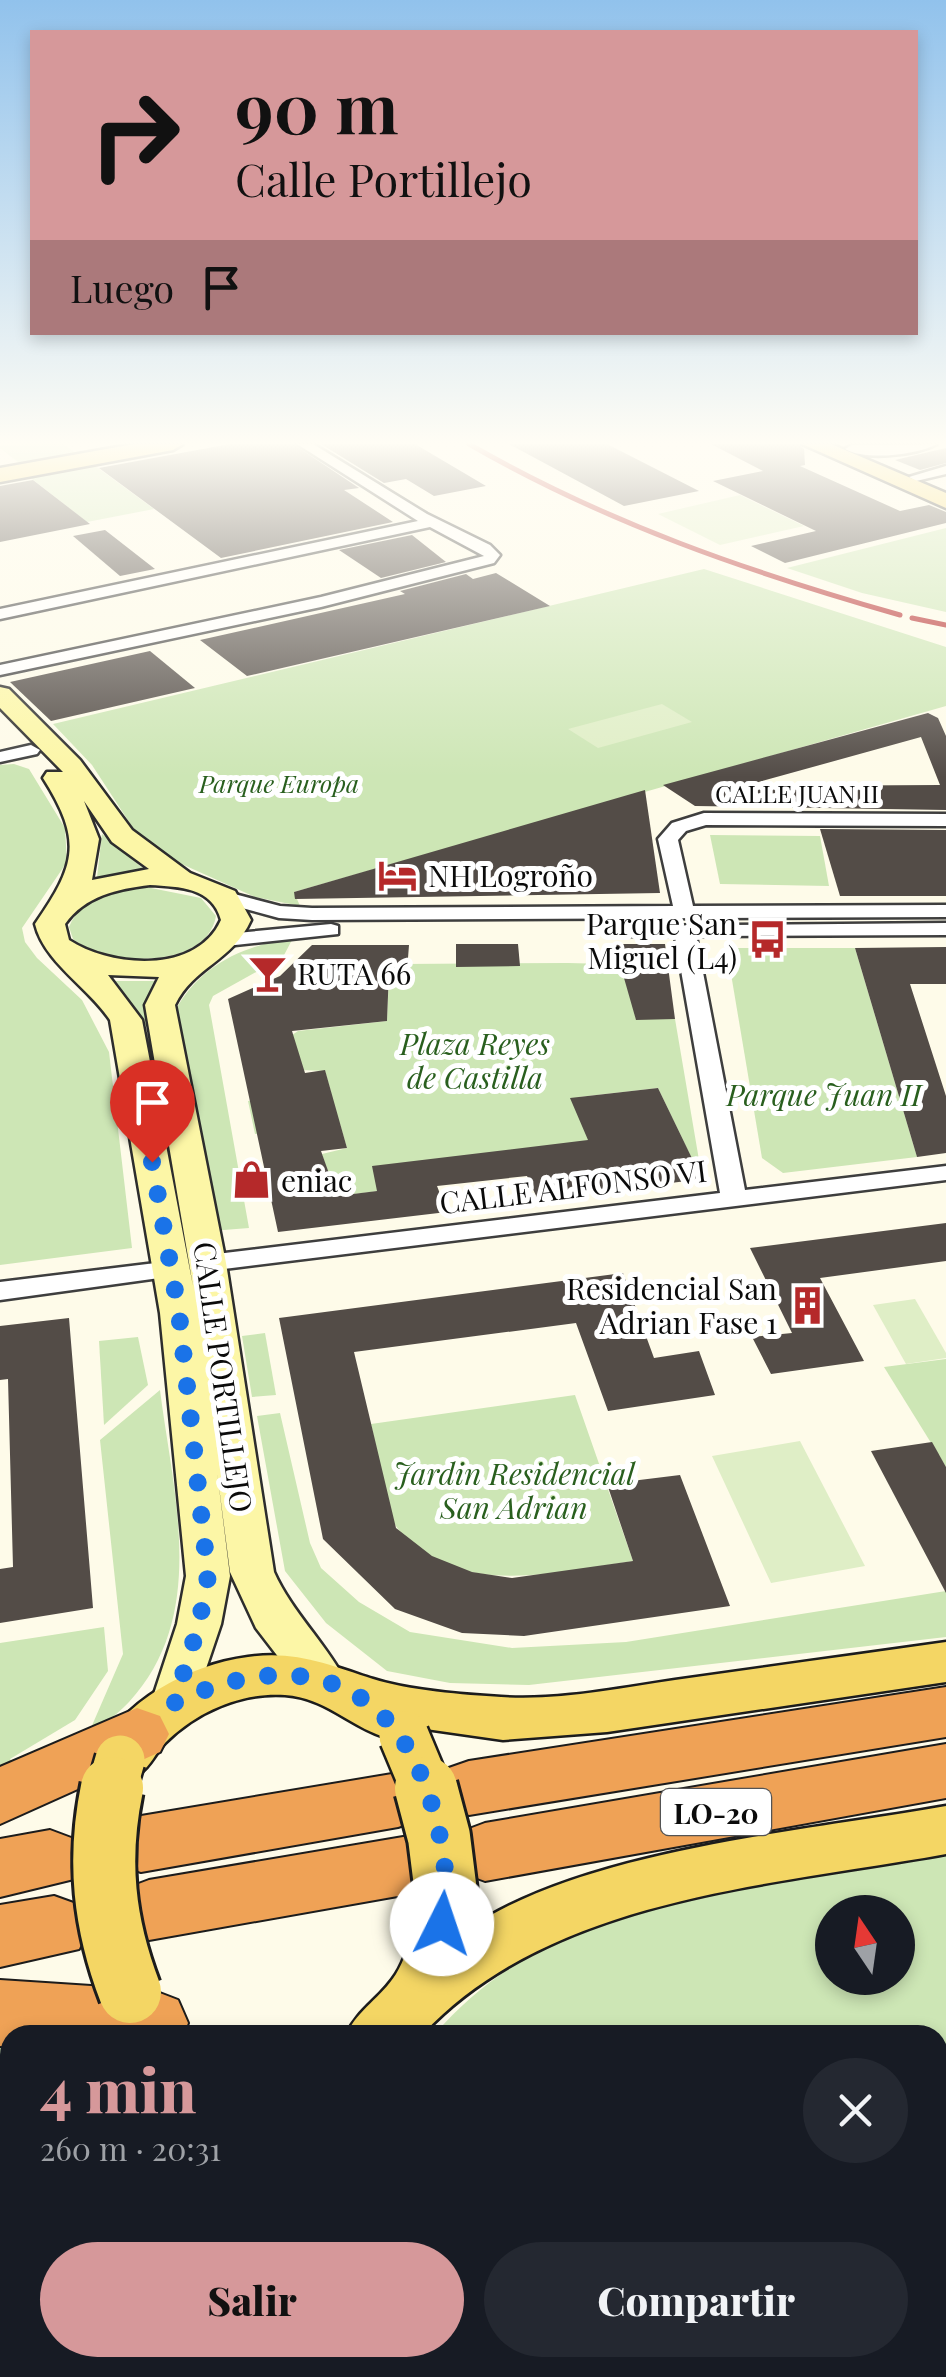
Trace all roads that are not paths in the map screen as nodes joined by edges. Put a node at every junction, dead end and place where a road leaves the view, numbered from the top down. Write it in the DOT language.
graph roads {
  1 [pos="277,555"];
  2 [pos="492,555"];
  3 [pos="0,614"];
  4 [pos="0,670"];
  5 [pos="0,694"];
  6 [pos="0,720"];
  7 [pos="31,750"];
  8 [pos="2,757"];
  9 [pos="946,820"];
  10 [pos="182,880"];
  11 [pos="227,898"];
  12 [pos="66,902"];
  13 [pos="946,911"];
  14 [pos="684,920"];
  15 [pos="946,929"];
  16 [pos="216,948"];
  17 [pos="70,956"];
  18 [pos="946,1173"];
  19 [pos="734,1199"];
  20 [pos="190,1266"];
  21 [pos="0,1291"];
  22 [pos="364,1705"];
  23 [pos="942,1715"];
  24 [pos="144,1732"];
  25 [pos="469,1788"];
  26 [pos="0,1797"];
  27 [pos="398,1800"];
  28 [pos="946,1830"];
  29 [pos="141,1844"];
  30 [pos="447,1872"];
  31 [pos="149,1910"];
  32 [pos="0,2013"];
  33 [pos="150,2017"];
  34 [pos="396,2022"];
  1 -- 3 [label="street"];
  2 -- 4 [label="street"];
  5 -- 10 [label="main road"];
  6 -- 7 [label="main road"];
  7 -- 8 [label="street"];
  7 -- 12 [label="main road"];
  9 -- 14 [label="street, CALLE JUAN II"];
  10 -- 11 [label="main road"];
  10 -- 12 [label="main road"];
  11 -- 14 [label="street"];
  11 -- 16 [label="main road"];
  12 -- 17 [label="main road"];
  13 -- 14 [label="street"];
  14 -- 15 [label="street"];
  14 -- 16 [label="street"];
  14 -- 19 [label="street, CALLE JUAN II"];
  16 -- 17 [label="main road"];
  16 -- 20 [label="main road, CALLE PORTILLEJO"];
  17 -- 20 [label="main road, CALLE PORTILLEJO"];
  18 -- 19 [label="street, CALLE ALFONSO VI"];
  19 -- 20 [label="street, CALLE ALFONSO VI"];
  20 -- 21 [label="street, CALLE ALFONSO VI"];
  20 -- 22 [label="main road, CALLE PORTILLEJO"];
  20 -- 24 [label="main road, CALLE PORTILLEJO"];
  22 -- 23 [label="main road"];
  22 -- 24 [label="main road"];
  22 -- 30 [label="main road, bridge"];
  23 -- 25 [label="highway, LO-20"];
  23 -- 30 [label="highway, LO-20"];
  24 -- 26 [label="highway"];
  24 -- 33 [label="main road, bridge"];
  27 -- 29 [label="highway"];
  28 -- 34 [label="main road"];
  30 -- 31 [label="highway, LO-20"];
  30 -- 34 [label="main road"];
  32 -- 33 [label="highway"];
}
